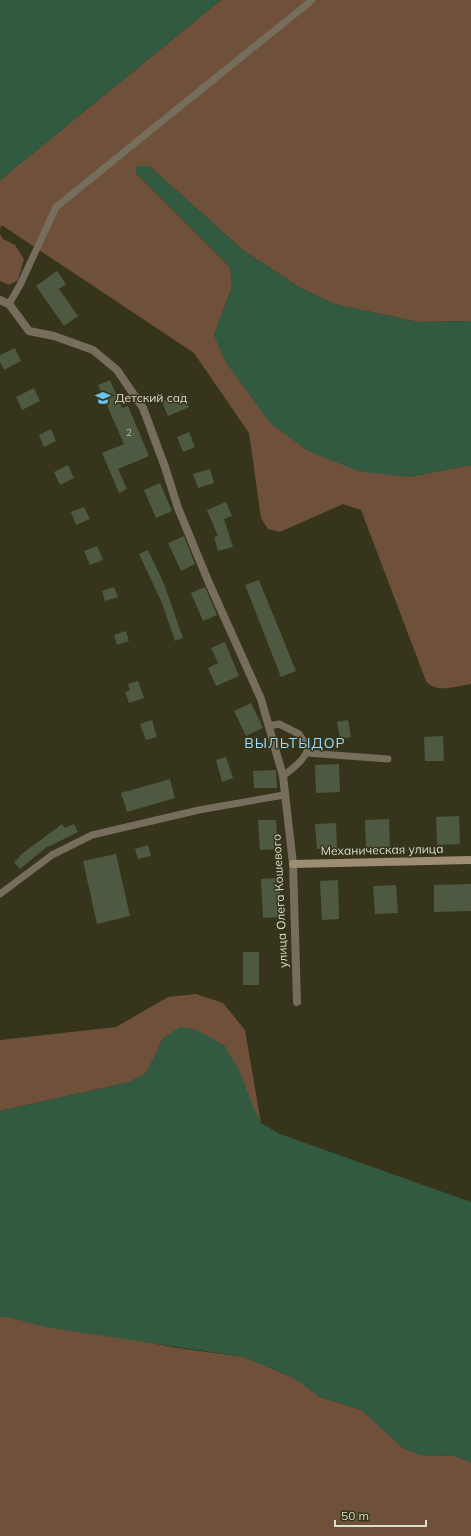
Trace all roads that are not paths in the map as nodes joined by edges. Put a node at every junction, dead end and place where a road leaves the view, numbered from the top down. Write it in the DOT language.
graph roads {
  1 [pos="312,0"];
  2 [pos="0,300"];
  3 [pos="9,304"];
  4 [pos="269,726"];
  5 [pos="307,753"];
  6 [pos="388,759"];
  7 [pos="283,776"];
  8 [pos="284,795"];
  9 [pos="471,860"];
  10 [pos="293,864"];
  11 [pos="0,894"];
  12 [pos="296,1002"];
  1 -- 3 [label="lane"];
  2 -- 3 [label="street"];
  3 -- 4 [label="street, улица Олега Кошевого"];
  4 -- 5 [label="lane"];
  4 -- 7 [label="street, улица Олега Кошевого"];
  5 -- 6 [label="lane"];
  5 -- 7 [label="lane"];
  7 -- 8 [label="street, улица Олега Кошевого"];
  8 -- 10 [label="street, улица Олега Кошевого"];
  8 -- 11 [label="lane"];
  9 -- 10 [label="street, Механическая улица"];
  10 -- 12 [label="street, улица Олега Кошевого"];
}
